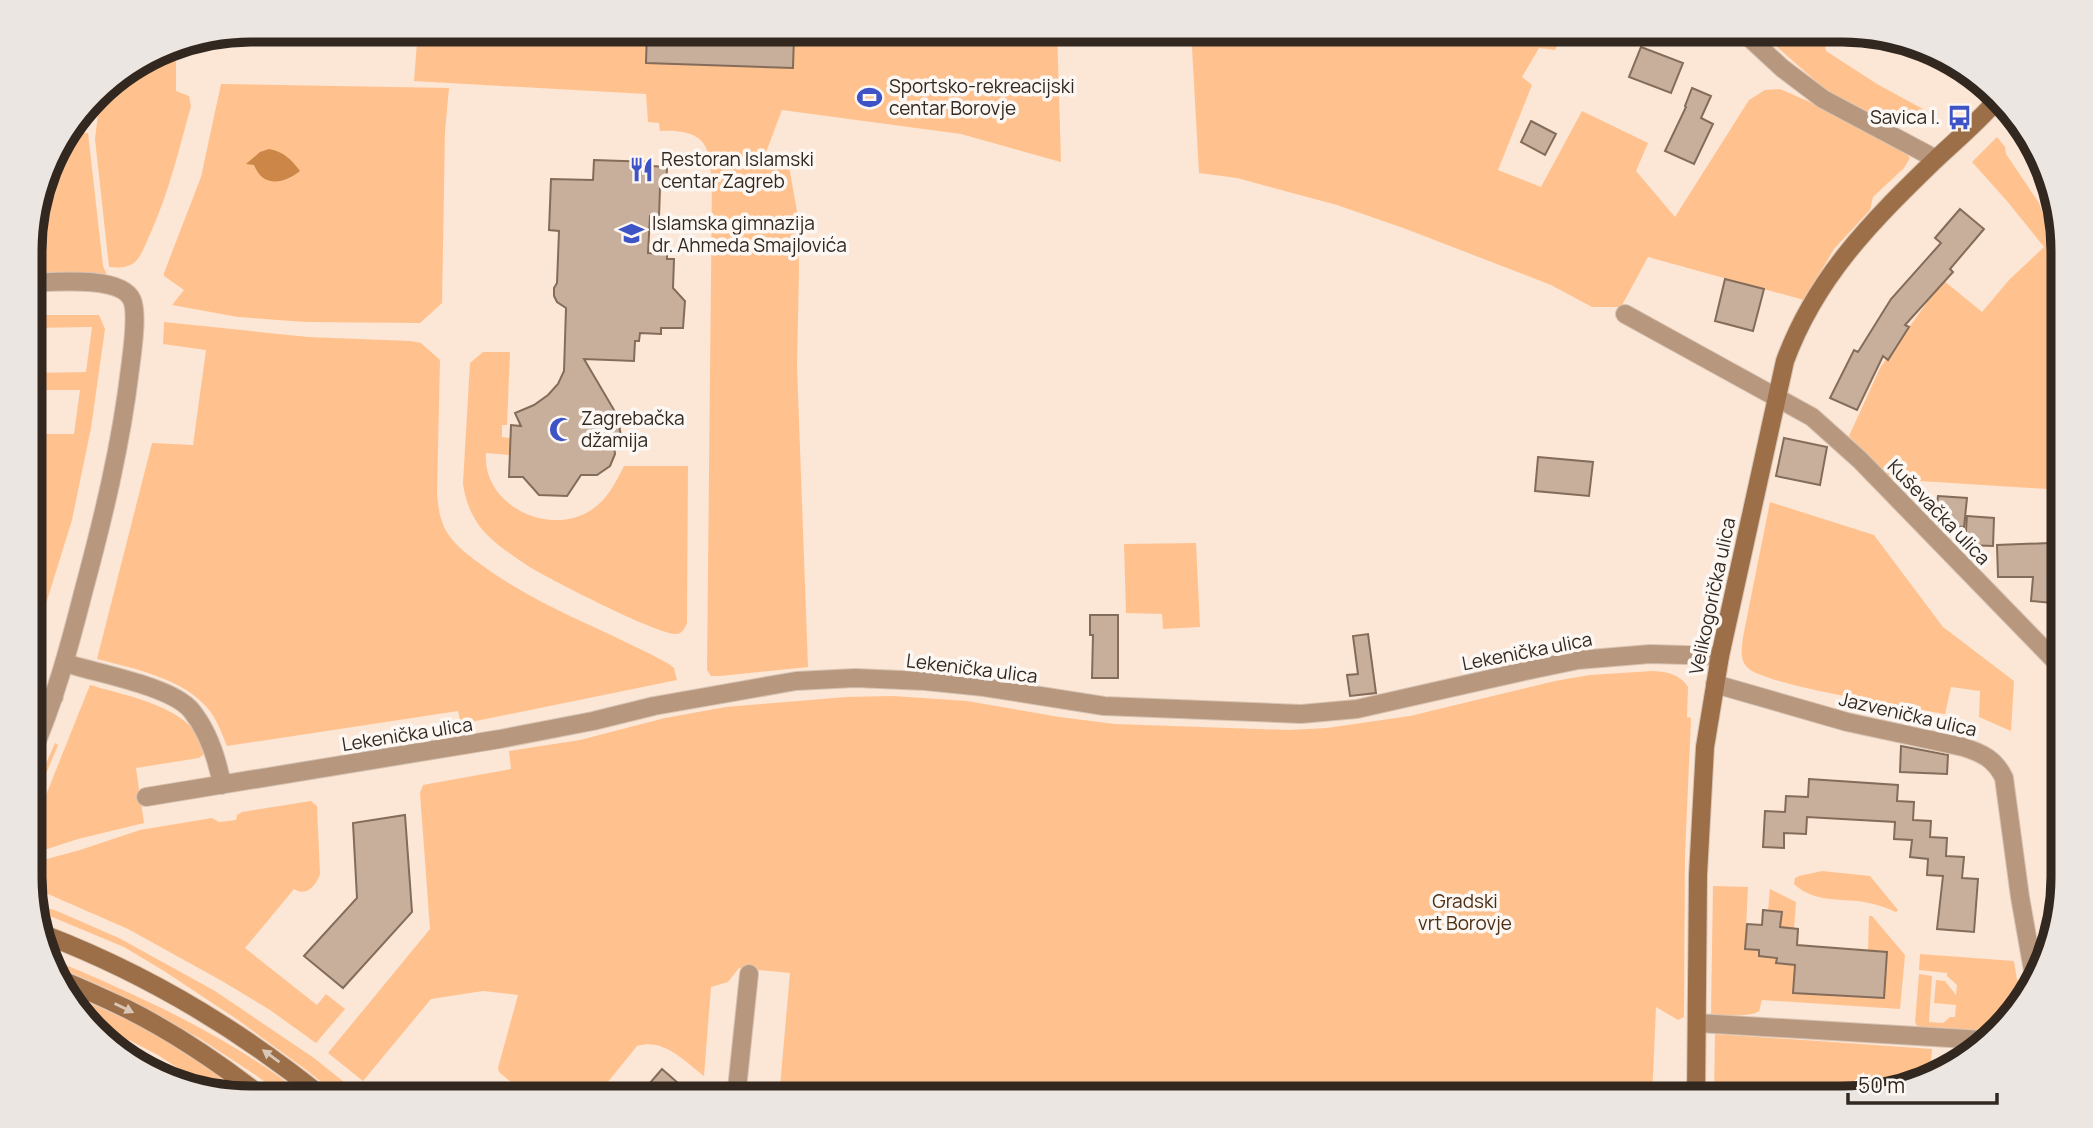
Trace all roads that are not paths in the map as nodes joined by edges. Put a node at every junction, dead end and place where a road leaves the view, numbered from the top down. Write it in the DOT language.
graph roads {
  1 [pos="1754,42"];
  2 [pos="1992,106"];
  3 [pos="1936,159"];
  4 [pos="42,282"];
  5 [pos="1625,314"];
  6 [pos="1776,396"];
  7 [pos="1720,656"];
  8 [pos="2051,657"];
  9 [pos="65,663"];
  10 [pos="1715,684"];
  11 [pos="42,697"];
  12 [pos="54,697"];
  13 [pos="42,727"];
  14 [pos="222,785"];
  15 [pos="146,797"];
  16 [pos="51,937"];
  17 [pos="2032,964"];
  18 [pos="749,974"];
  19 [pos="72,984"];
  20 [pos="1697,1023"];
  21 [pos="1973,1039"];
  22 [pos="249,1086"];
  23 [pos="308,1086"];
  24 [pos="737,1086"];
  25 [pos="1696,1086"];
  1 -- 3 [label="street"];
  2 -- 3 [label="street, Velikogorička ulica"];
  3 -- 6 [label="street, Velikogorička ulica"];
  4 -- 9 [label="street"];
  5 -- 6 [label="street, Kuševačka ulica"];
  6 -- 7 [label="street, Velikogorička ulica"];
  6 -- 8 [label="street, Kuševačka ulica"];
  7 -- 10 [label="street, Velikogorička ulica"];
  7 -- 14 [label="street, Lekenička ulica"];
  9 -- 12 [label="street"];
  9 -- 14 [label="street"];
  10 -- 17 [label="street, Jazvenička ulica"];
  10 -- 20 [label="street, Velikogorička ulica"];
  11 -- 12 [label="street"];
  12 -- 13 [label="street"];
  14 -- 15 [label="street, Lekenička ulica"];
  23 -- 16 [label="street, one-way"];
  18 -- 24 [label="street"];
  19 -- 22 [label="street, one-way"];
  20 -- 21 [label="street"];
  20 -- 25 [label="street, Velikogorička ulica"];
}
